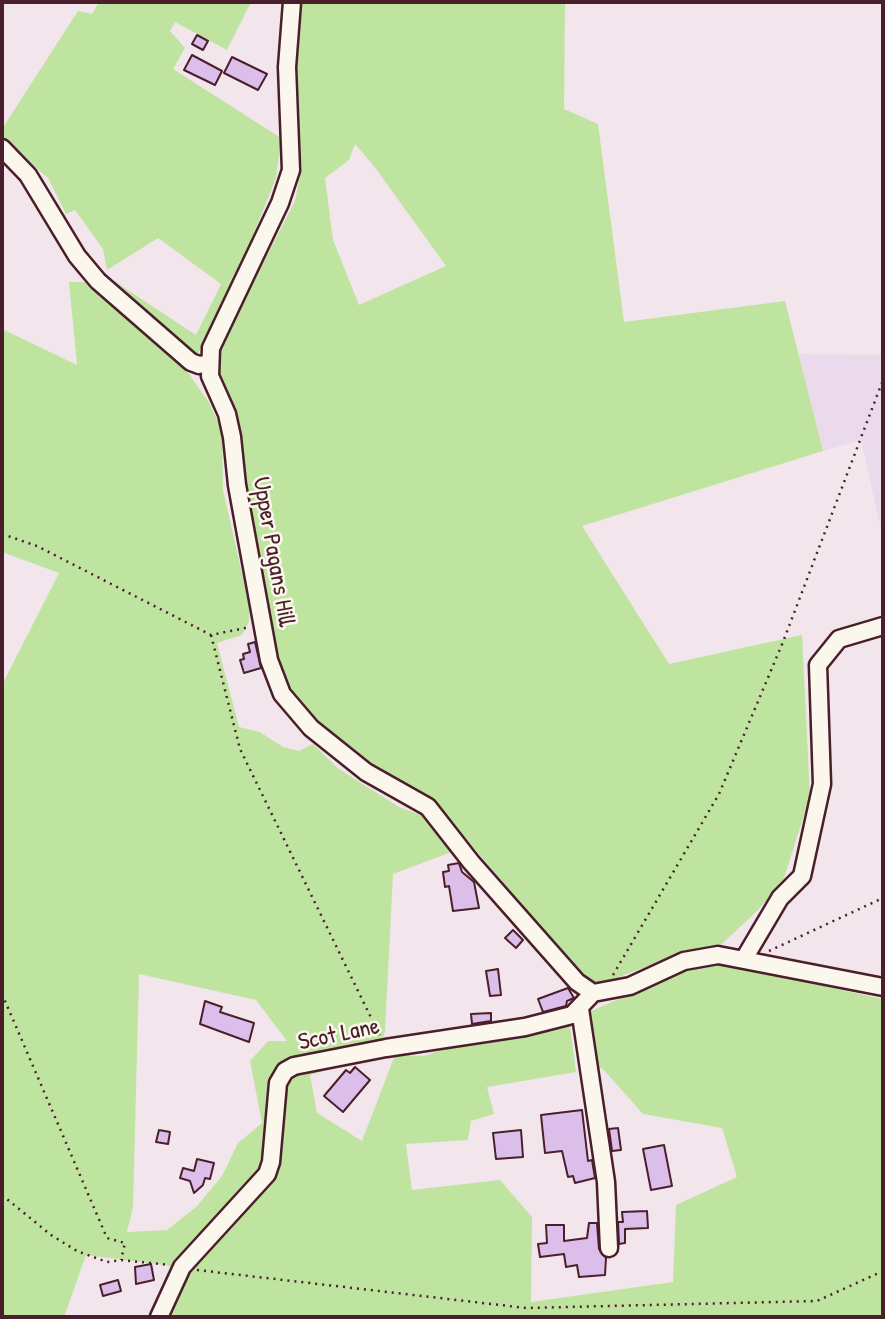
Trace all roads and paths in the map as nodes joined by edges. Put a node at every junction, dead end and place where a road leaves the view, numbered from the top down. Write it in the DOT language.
graph roads {
  1 [pos="292,2"];
  2 [pos="2,149"];
  3 [pos="211,363"];
  4 [pos="883,380"];
  5 [pos="2,534"];
  6 [pos="883,626"];
  7 [pos="262,630"];
  8 [pos="211,635"];
  9 [pos="883,898"];
  10 [pos="747,959"];
  11 [pos="883,988"];
  12 [pos="600,992"];
  13 [pos="2,993"];
  14 [pos="580,1009"];
  15 [pos="386,1048"];
  16 [pos="2,1195"];
  17 [pos="609,1248"];
  18 [pos="121,1260"];
  19 [pos="182,1268"];
  20 [pos="883,1271"];
  21 [pos="159,1317"];
  1 -- 3 [label="street, Upper Pagans Hill"];
  2 -- 3 [label="street"];
  3 -- 7 [label="street, Upper Pagans Hill"];
  4 -- 12 [label="path"];
  5 -- 8 [label="path"];
  6 -- 10 [label="street"];
  7 -- 8 [label="path"];
  7 -- 12 [label="street, Upper Pagans Hill"];
  8 -- 15 [label="path"];
  9 -- 10 [label="path"];
  10 -- 11 [label="street"];
  10 -- 12 [label="street"];
  12 -- 14 [label="street"];
  13 -- 18 [label="path"];
  14 -- 15 [label="street, Scot Lane"];
  14 -- 17 [label="street"];
  15 -- 19 [label="street, Scot Lane"];
  16 -- 18 [label="path"];
  18 -- 19 [label="path"];
  19 -- 20 [label="path"];
  19 -- 21 [label="street, Scot Lane"];
}
